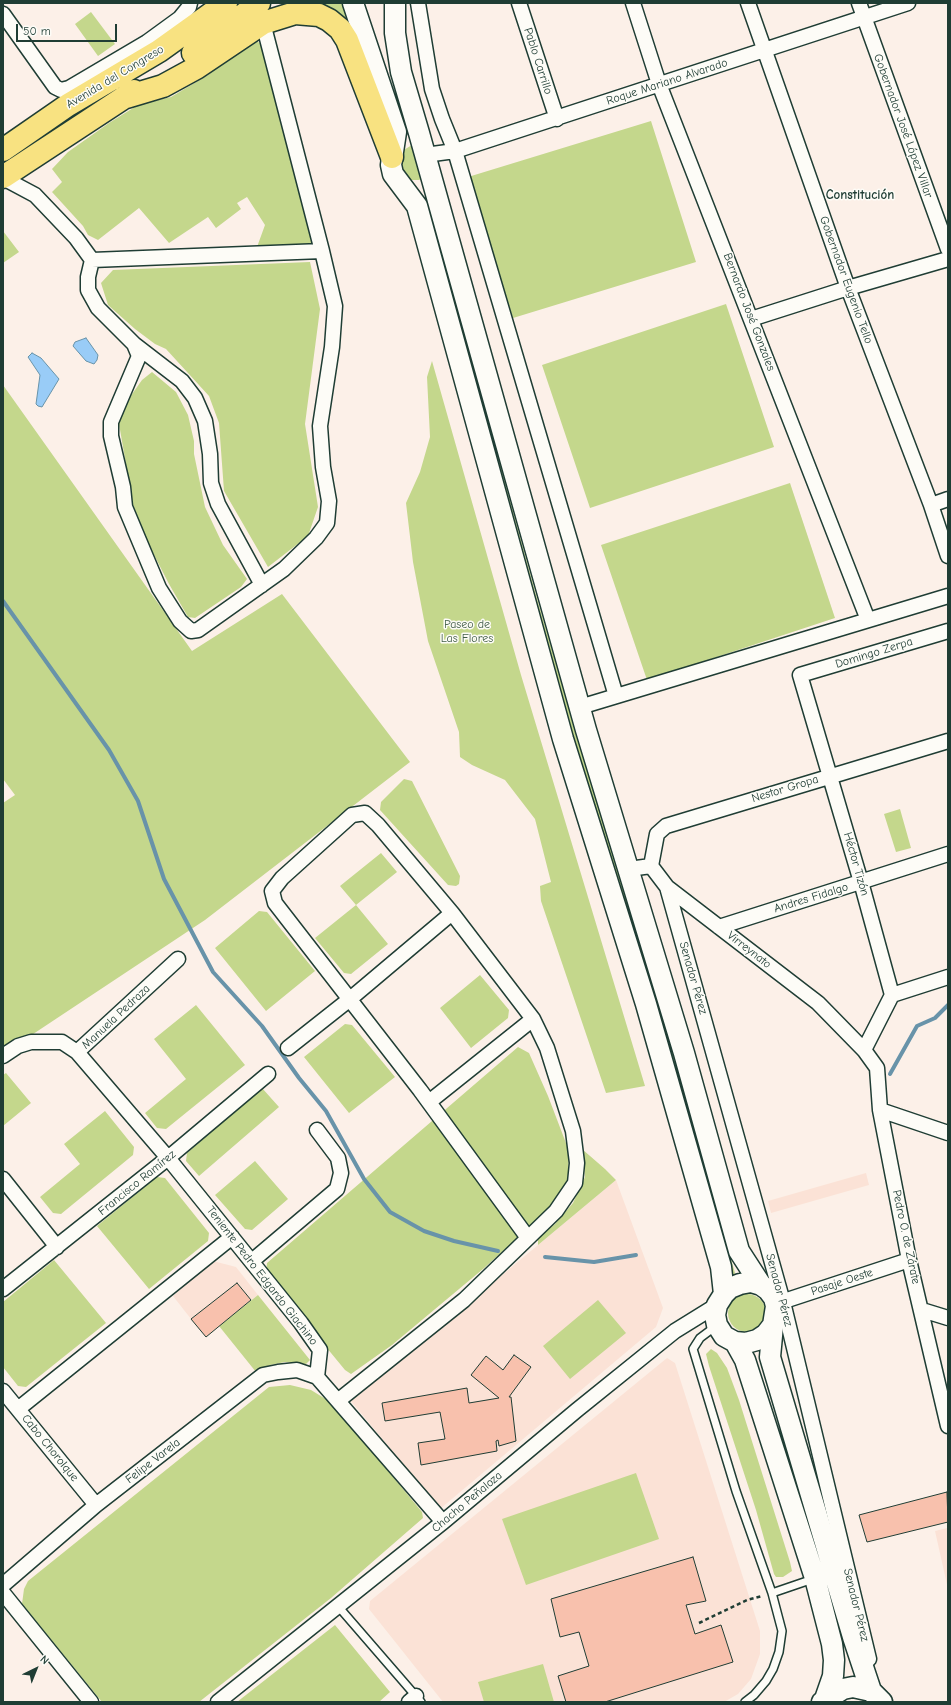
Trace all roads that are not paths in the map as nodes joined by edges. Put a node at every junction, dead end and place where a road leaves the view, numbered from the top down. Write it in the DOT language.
graph roads {
  1 [pos="226,3"];
  2 [pos="353,3"];
  3 [pos="395,3"];
  4 [pos="418,3"];
  5 [pos="519,3"];
  6 [pos="633,3"];
  7 [pos="748,3"];
  8 [pos="858,3"];
  9 [pos="908,3"];
  10 [pos="189,5"];
  11 [pos="261,13"];
  12 [pos="3,14"];
  13 [pos="864,17"];
  14 [pos="764,51"];
  15 [pos="659,84"];
  16 [pos="557,119"];
  17 [pos="419,133"];
  18 [pos="3,150"];
  19 [pos="455,151"];
  20 [pos="393,153"];
  21 [pos="425,155"];
  22 [pos="3,178"];
  23 [pos="434,184"];
  24 [pos="404,186"];
  25 [pos="948,248"];
  26 [pos="322,251"];
  27 [pos="948,259"];
  28 [pos="92,260"];
  29 [pos="848,288"];
  30 [pos="751,319"];
  31 [pos="134,344"];
  32 [pos="948,499"];
  33 [pos="931,504"];
  34 [pos="948,556"];
  35 [pos="262,585"];
  36 [pos="948,596"];
  37 [pos="868,620"];
  38 [pos="948,631"];
  39 [pos="800,675"];
  40 [pos="616,696"];
  41 [pos="580,707"];
  42 [pos="948,741"];
  43 [pos="830,775"];
  44 [pos="948,854"];
  45 [pos="651,866"];
  46 [pos="629,869"];
  47 [pos="861,882"];
  48 [pos="667,887"];
  49 [pos="452,913"];
  50 [pos="719,926"];
  51 [pos="178,959"];
  52 [pos="948,977"];
  53 [pos="892,995"];
  54 [pos="350,999"];
  55 [pos="533,1019"];
  56 [pos="288,1048"];
  57 [pos="864,1050"];
  58 [pos="77,1052"];
  59 [pos="3,1056"];
  60 [pos="268,1074"];
  61 [pos="429,1102"];
  62 [pos="880,1110"];
  63 [pos="317,1130"];
  64 [pos="948,1133"];
  65 [pos="168,1158"];
  66 [pos="3,1179"];
  67 [pos="232,1237"];
  68 [pos="528,1238"];
  69 [pos="57,1247"];
  70 [pos="909,1260"];
  71 [pos="252,1261"];
  72 [pos="761,1285"];
  73 [pos="3,1289"];
  74 [pos="720,1300"];
  75 [pos="779,1303"];
  76 [pos="922,1310"];
  77 [pos="948,1318"];
  78 [pos="717,1325"];
  79 [pos="773,1325"];
  80 [pos="735,1342"];
  81 [pos="317,1377"];
  82 [pos="3,1391"];
  83 [pos="339,1400"];
  84 [pos="18,1409"];
  85 [pos="948,1426"];
  86 [pos="96,1505"];
  87 [pos="443,1522"];
  88 [pos="815,1578"];
  89 [pos="3,1585"];
  90 [pos="3,1593"];
  91 [pos="772,1593"];
  92 [pos="337,1605"];
  93 [pos="877,1696"];
  94 [pos="415,1700"];
  95 [pos="824,1700"];
  96 [pos="91,1702"];
  97 [pos="218,1702"];
  98 [pos="744,1702"];
  1 -- 18 [label="main road, Avenida del Congreso"];
  2 -- 20 [label="main road"];
  3 -- 17 [label="main road"];
  4 -- 19 [label="street"];
  5 -- 16 [label="street, Pablo Carrillo"];
  6 -- 15 [label="street, Bernardo José Gonzales"];
  7 -- 14 [label="street, Gobernador Eugenio Tello"];
  8 -- 13 [label="street, Gobernador José López Villar"];
  9 -- 13 [label="street, Roque Mariano Alvarado"];
  10 -- 12 [label="street"];
  11 -- 20 [label="main road, Avenida del Congreso"];
  11 -- 22 [label="main road, Avenida del Congreso"];
  11 -- 26 [label="street"];
  13 -- 14 [label="street, Roque Mariano Alvarado"];
  13 -- 25 [label="street, Gobernador José López Villar"];
  14 -- 15 [label="street, Roque Mariano Alvarado"];
  14 -- 29 [label="street, Gobernador Eugenio Tello"];
  15 -- 16 [label="street, Roque Mariano Alvarado"];
  15 -- 30 [label="street, Bernardo José Gonzales"];
  16 -- 19 [label="street, Roque Mariano Alvarado"];
  17 -- 20 [label="main road"];
  17 -- 21 [label="main road"];
  19 -- 21 [label="street, Roque Mariano Alvarado"];
  19 -- 40 [label="street"];
  20 -- 24 [label="main road"];
  21 -- 23 [label="main road"];
  22 -- 28 [label="street"];
  23 -- 24 [label="main road"];
  23 -- 41 [label="main road"];
  24 -- 74 [label="main road"];
  26 -- 28 [label="street"];
  26 -- 35 [label="street"];
  27 -- 29 [label="street"];
  28 -- 31 [label="street"];
  29 -- 30 [label="street"];
  29 -- 33 [label="street, Gobernador Eugenio Tello"];
  30 -- 37 [label="street, Bernardo José Gonzales"];
  31 -- 35 [label="street"];
  31 -- 35 [label="street"];
  32 -- 33 [label="street"];
  33 -- 34 [label="street, Gobernador Eugenio Tello"];
  36 -- 37 [label="street"];
  37 -- 40 [label="street"];
  38 -- 39 [label="street, Domingo Zerpa"];
  39 -- 43 [label="street, Héctor Tizón"];
  40 -- 41 [label="street"];
  41 -- 46 [label="main road"];
  42 -- 43 [label="street, Nestor Gropa"];
  43 -- 45 [label="street, Nestor Gropa"];
  43 -- 47 [label="street, Héctor Tizón"];
  44 -- 47 [label="street, Andres Fidalgo"];
  45 -- 46 [label="street"];
  45 -- 48 [label="street, Virreynato"];
  46 -- 72 [label="main road"];
  47 -- 50 [label="street, Andres Fidalgo"];
  47 -- 53 [label="street, Héctor Tizón"];
  48 -- 50 [label="street, Virreynato"];
  48 -- 75 [label="street, Senador Pérez"];
  49 -- 54 [label="street"];
  49 -- 54 [label="street"];
  49 -- 55 [label="street"];
  50 -- 57 [label="street, Virreynato"];
  51 -- 58 [label="street, Manuela Pedraza"];
  52 -- 53 [label="street"];
  53 -- 57 [label="street"];
  54 -- 56 [label="street"];
  54 -- 61 [label="street"];
  55 -- 61 [label="street"];
  55 -- 68 [label="street"];
  57 -- 62 [label="street, Pedro O. de Zárate"];
  58 -- 59 [label="street, Manuela Pedraza"];
  58 -- 65 [label="street, Teniente Pedro Edgardo Giachino"];
  60 -- 65 [label="street, Francisco Ramírez"];
  61 -- 68 [label="street"];
  62 -- 64 [label="street"];
  62 -- 70 [label="street, Pedro O. de Zárate"];
  63 -- 71 [label="street"];
  65 -- 67 [label="street, Teniente Pedro Edgardo Giachino"];
  65 -- 69 [label="street, Francisco Ramírez"];
  66 -- 69 [label="street"];
  67 -- 71 [label="street, Teniente Pedro Edgardo Giachino"];
  67 -- 84 [label="street"];
  68 -- 83 [label="street"];
  69 -- 73 [label="street, Francisco Ramírez"];
  70 -- 75 [label="street, Pasaje Oeste"];
  70 -- 76 [label="street, Pedro O. de Zárate"];
  71 -- 81 [label="street, Teniente Pedro Edgardo Giachino"];
  72 -- 74 [label="main road"];
  72 -- 75 [label="main road"];
  74 -- 78 [label="main road"];
  74 -- 87 [label="street, Chacho Peñaloza"];
  75 -- 79 [label="main road"];
  75 -- 93 [label="street, Senador Pérez"];
  76 -- 77 [label="street"];
  76 -- 85 [label="street, Pedro O. de Zárate"];
  78 -- 80 [label="main road"];
  78 -- 91 [label="lane"];
  79 -- 80 [label="main road"];
  79 -- 93 [label="main road"];
  80 -- 88 [label="main road"];
  81 -- 83 [label="street"];
  81 -- 86 [label="street, Felipe Varela"];
  82 -- 84 [label="street, Cabo Chorolque"];
  83 -- 87 [label="street"];
  84 -- 86 [label="street, Cabo Chorolque"];
  86 -- 89 [label="street, Felipe Varela"];
  87 -- 92 [label="street, Chacho Peñaloza"];
  88 -- 91 [label="lane"];
  88 -- 95 [label="main road"];
  90 -- 96 [label="street"];
  91 -- 98 [label="lane"];
  92 -- 94 [label="lane"];
  92 -- 97 [label="street, Chacho Peñaloza"];
  93 -- 95 [label="main road"];
}
